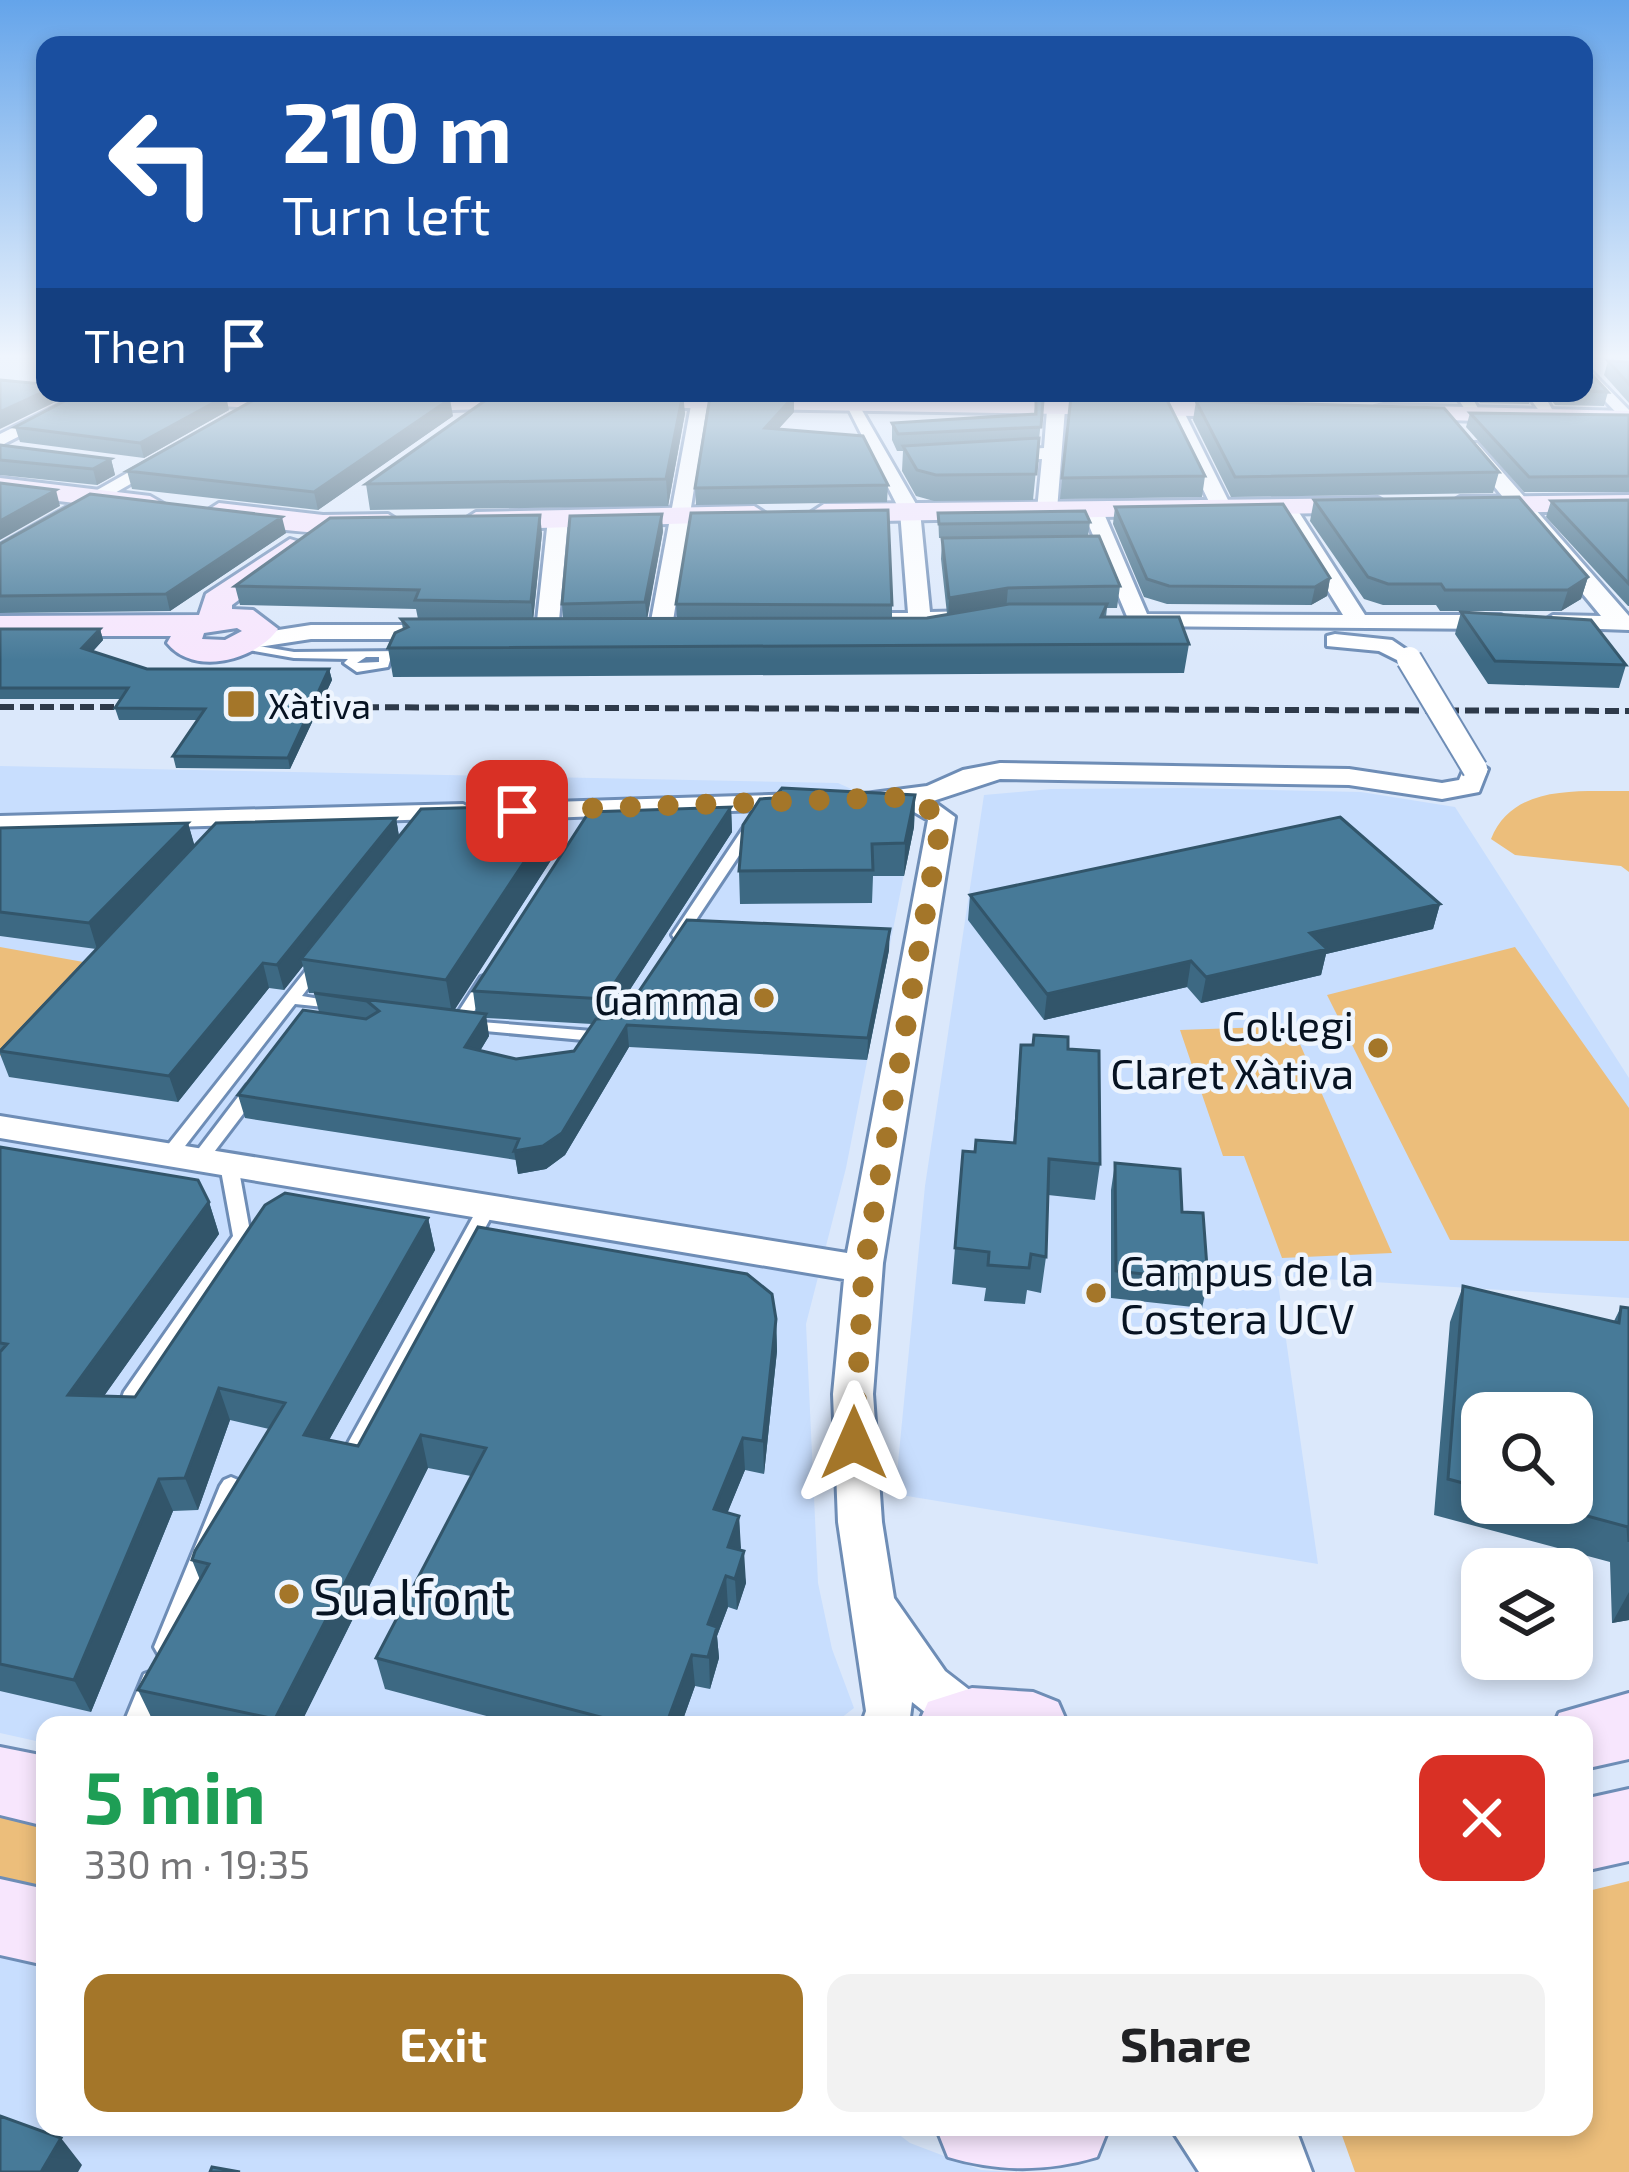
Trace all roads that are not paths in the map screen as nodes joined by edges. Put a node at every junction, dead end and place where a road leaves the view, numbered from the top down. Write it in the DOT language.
graph roads {
  1 [pos="169,457"];
  2 [pos="690,457"];
  3 [pos="879,457"];
  4 [pos="977,457"];
  5 [pos="1051,457"];
  6 [pos="1197,457"];
  7 [pos="1480,457"];
  8 [pos="966,458"];
  9 [pos="902,461"];
  10 [pos="881,462"];
  11 [pos="106,464"];
  12 [pos="148,469"];
  13 [pos="0,486"];
  14 [pos="364,495"];
  15 [pos="98,498"];
  16 [pos="1629,502"];
  17 [pos="1519,504"];
  18 [pos="1286,507"];
  19 [pos="1222,508"];
  20 [pos="1092,509"];
  21 [pos="1046,510"];
  22 [pos="910,511"];
  23 [pos="679,517"];
  24 [pos="558,519"];
  25 [pos="323,524"];
  26 [pos="0,553"];
  27 [pos="1358,621"];
  28 [pos="204,622"];
  29 [pos="1624,623"];
  30 [pos="0,626"];
  31 [pos="463,626"];
  32 [pos="552,626"];
  33 [pos="923,626"];
  34 [pos="690,627"];
  35 [pos="848,627"];
  36 [pos="1128,627"];
  37 [pos="248,635"];
  38 [pos="996,638"];
  39 [pos="403,654"];
  40 [pos="908,797"];
  41 [pos="767,803"];
  42 [pos="0,824"];
  43 [pos="334,944"];
  44 [pos="664,957"];
  45 [pos="496,966"];
  46 [pos="290,999"];
  47 [pos="353,1009"];
  48 [pos="437,1022"];
  49 [pos="458,1025"];
  50 [pos="614,1034"];
  51 [pos="263,1074"];
  52 [pos="0,1127"];
  53 [pos="199,1160"];
  54 [pos="488,1206"];
  55 [pos="864,1269"];
  56 [pos="131,1413"];
  57 [pos="354,1451"];
  58 [pos="231,1486"];
  59 [pos="874,1601"];
  60 [pos="139,1716"];
  61 [pos="888,1716"];
  62 [pos="974,1716"];
  63 [pos="1629,1726"];
  64 [pos="1593,1734"];
  65 [pos="0,1781"];
  66 [pos="36,1789"];
  67 [pos="1629,1825"];
  68 [pos="1593,1833"];
  69 [pos="0,1917"];
  70 [pos="36,1925"];
  71 [pos="1206,2136"];
  72 [pos="1269,2136"];
  73 [pos="1236,2172"];
  74 [pos="1283,2172"];
  1 -- 12 [label="street"];
  2 -- 23 [label="street"];
  3 -- 10 [label="street"];
  4 -- 8 [label="street"];
  5 -- 21 [label="street"];
  6 -- 19 [label="street"];
  7 -- 17 [label="street"];
  9 -- 10 [label="street"];
  10 -- 22 [label="street"];
  11 -- 12 [label="street"];
  12 -- 15 [label="street"];
  13 -- 15 [label="street"];
  14 -- 25 [label="street"];
  15 -- 25 [label="street"];
  15 -- 26 [label="street"];
  16 -- 17 [label="street"];
  17 -- 18 [label="street"];
  17 -- 29 [label="street"];
  18 -- 19 [label="street"];
  18 -- 27 [label="street"];
  19 -- 20 [label="street"];
  20 -- 21 [label="street"];
  20 -- 36 [label="street"];
  21 -- 22 [label="street"];
  22 -- 23 [label="street"];
  22 -- 33 [label="street"];
  23 -- 24 [label="street"];
  23 -- 34 [label="street"];
  24 -- 25 [label="street"];
  24 -- 32 [label="street"];
  25 -- 28 [label="street"];
  27 -- 29 [label="street"];
  27 -- 36 [label="street"];
  28 -- 30 [label="street"];
  28 -- 37 [label="street"];
  31 -- 37 [label="street"];
  33 -- 35 [label="street"];
  33 -- 38 [label="street"];
  36 -- 40 [label="street, bridge"];
  37 -- 39 [label="lane"];
  40 -- 41 [label="street"];
  40 -- 55 [label="street"];
  41 -- 42 [label="street"];
  41 -- 44 [label="lane"];
  43 -- 46 [label="lane"];
  45 -- 49 [label="lane"];
  46 -- 47 [label="lane"];
  46 -- 53 [label="lane"];
  48 -- 49 [label="lane"];
  49 -- 50 [label="lane"];
  51 -- 53 [label="lane"];
  52 -- 53 [label="street"];
  53 -- 54 [label="street"];
  53 -- 56 [label="lane"];
  54 -- 55 [label="street"];
  54 -- 57 [label="lane"];
  55 -- 59 [label="street"];
  58 -- 60 [label="lane"];
  59 -- 61 [label="street"];
  59 -- 62 [label="street"];
  63 -- 64 [label="street"];
  65 -- 66 [label="street"];
  67 -- 68 [label="street"];
  69 -- 70 [label="street"];
  71 -- 73 [label="street"];
  72 -- 74 [label="street"];
}
